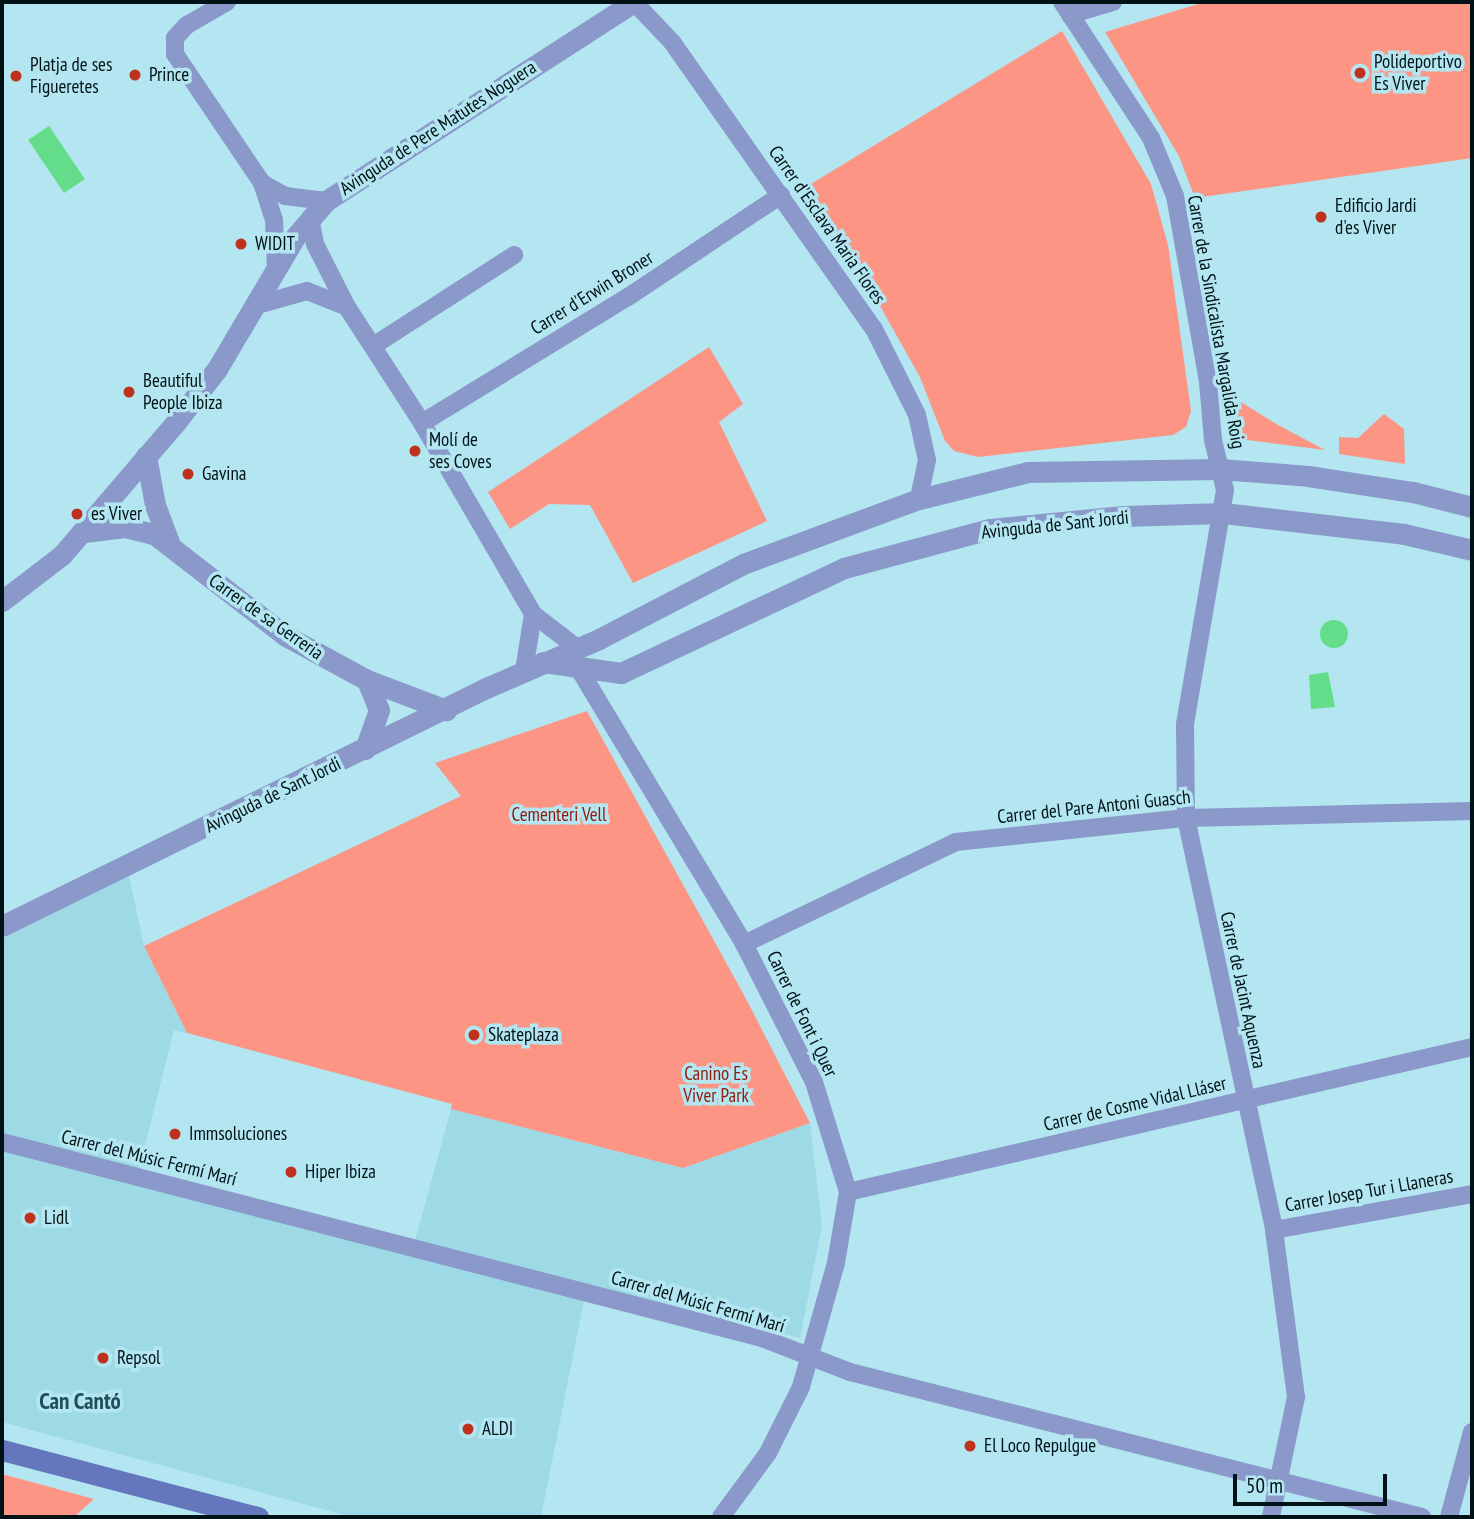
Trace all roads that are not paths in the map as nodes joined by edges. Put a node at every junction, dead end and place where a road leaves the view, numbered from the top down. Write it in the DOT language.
graph roads {
  1 [pos="227,2"];
  2 [pos="634,2"];
  3 [pos="1113,2"];
  4 [pos="1066,8"];
  5 [pos="262,183"];
  6 [pos="781,195"];
  7 [pos="326,201"];
  8 [pos="310,218"];
  9 [pos="514,255"];
  10 [pos="276,270"];
  11 [pos="257,305"];
  12 [pos="347,307"];
  13 [pos="373,346"];
  14 [pos="422,423"];
  15 [pos="146,456"];
  16 [pos="1220,469"];
  17 [pos="919,499"];
  18 [pos="1472,508"];
  19 [pos="1223,513"];
  20 [pos="83,532"];
  21 [pos="170,545"];
  22 [pos="1472,550"];
  23 [pos="2,601"];
  24 [pos="533,614"];
  25 [pos="578,659"];
  26 [pos="534,666"];
  27 [pos="367,680"];
  28 [pos="446,710"];
  29 [pos="365,749"];
  30 [pos="1472,811"];
  31 [pos="1186,818"];
  32 [pos="2,926"];
  33 [pos="744,944"];
  34 [pos="1472,1047"];
  35 [pos="1244,1101"];
  36 [pos="2,1142"];
  37 [pos="848,1192"];
  38 [pos="1472,1194"];
  39 [pos="1274,1230"];
  40 [pos="811,1358"];
  41 [pos="1472,1433"];
  42 [pos="2,1450"];
  43 [pos="1279,1483"];
  44 [pos="258,1517"];
  45 [pos="721,1517"];
  46 [pos="1271,1517"];
  47 [pos="1422,1517"];
  48 [pos="1449,1517"];
  1 -- 5 [label="street"];
  2 -- 6 [label="street, Carrer d'Esclava Maria Flores"];
  2 -- 7 [label="street, Avinguda de Pere Matutes Noguera"];
  3 -- 4 [label="street"];
  4 -- 16 [label="street, Carrer de la Sindicalista Margalida Roig"];
  5 -- 7 [label="street"];
  5 -- 10 [label="street"];
  6 -- 14 [label="street, Carrer d'Erwin Broner"];
  6 -- 17 [label="street, Carrer d'Esclava Maria Flores"];
  7 -- 8 [label="street, Avinguda de Pere Matutes Noguera"];
  8 -- 10 [label="street, Avinguda de Pere Matutes Noguera"];
  8 -- 12 [label="street"];
  9 -- 13 [label="street"];
  10 -- 11 [label="street, Avinguda de Pere Matutes Noguera"];
  11 -- 12 [label="street"];
  11 -- 15 [label="street, Avinguda de Pere Matutes Noguera"];
  12 -- 13 [label="street"];
  13 -- 14 [label="street"];
  14 -- 24 [label="street"];
  15 -- 20 [label="street, Avinguda de Pere Matutes Noguera"];
  15 -- 21 [label="street"];
  16 -- 17 [label="street, Avinguda de Sant Jordi"];
  16 -- 18 [label="street, Avinguda de Sant Jordi"];
  16 -- 19 [label="street, Carrer de Jacint Aquenza"];
  17 -- 25 [label="street, Avinguda de Sant Jordi"];
  19 -- 22 [label="street, Avinguda de Sant Jordi"];
  19 -- 25 [label="street, Avinguda de Sant Jordi"];
  19 -- 31 [label="street, Carrer de Jacint Aquenza"];
  20 -- 21 [label="street, Carrer de sa Gerreria"];
  20 -- 23 [label="street, Avinguda de Pere Matutes Noguera"];
  21 -- 27 [label="street, Carrer de sa Gerreria"];
  24 -- 25 [label="street"];
  24 -- 26 [label="street"];
  25 -- 26 [label="street, Avinguda de Sant Jordi"];
  25 -- 33 [label="street, Carrer de Font i Quer"];
  26 -- 28 [label="street, Avinguda de Sant Jordi"];
  27 -- 28 [label="street, Carrer de sa Gerreria"];
  27 -- 29 [label="street"];
  28 -- 29 [label="street, Avinguda de Sant Jordi"];
  29 -- 32 [label="street, Avinguda de Sant Jordi"];
  30 -- 31 [label="street, Carrer del Pare Antoni Guasch"];
  31 -- 33 [label="street, Carrer del Pare Antoni Guasch"];
  31 -- 35 [label="street, Carrer de Jacint Aquenza"];
  33 -- 37 [label="street, Carrer de Font i Quer"];
  34 -- 35 [label="street, Carrer de Cosme Vidal Lláser"];
  35 -- 37 [label="street, Carrer de Cosme Vidal Lláser"];
  35 -- 39 [label="street, Carrer de Jacint Aquenza"];
  36 -- 40 [label="street, Carrer del Músic Fermí Marí"];
  37 -- 40 [label="street, Carrer de Font i Quer"];
  38 -- 39 [label="street, Carrer Josep Tur i Llaneras"];
  39 -- 43 [label="street, Carrer de Jacint Aquenza"];
  40 -- 43 [label="street, Carrer del Músic Fermí Marí"];
  40 -- 45 [label="street, Carrer de Font i Quer"];
  41 -- 48 [label="street"];
  42 -- 44 [label="main road"];
  43 -- 46 [label="street, Carrer de Jacint Aquenza"];
  43 -- 47 [label="street, Carrer del Músic Fermí Marí"];
}
